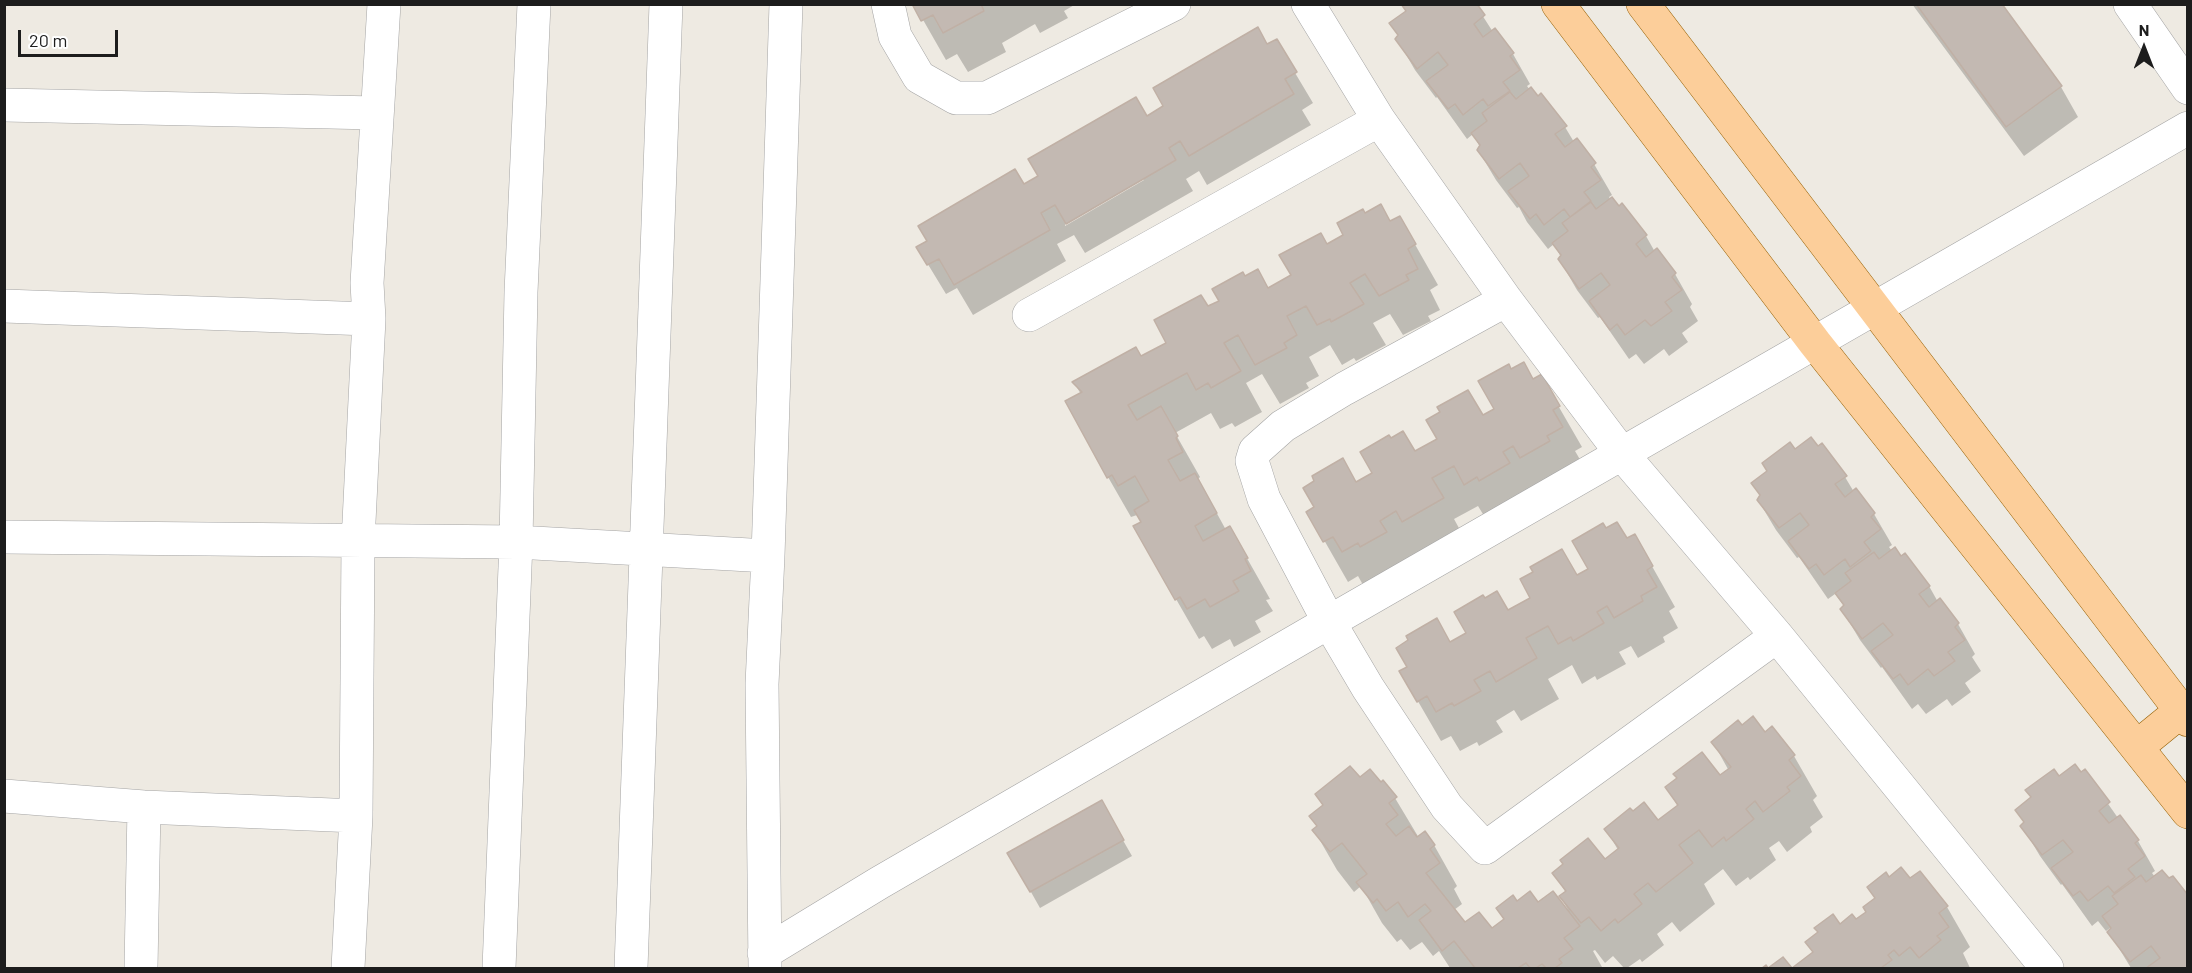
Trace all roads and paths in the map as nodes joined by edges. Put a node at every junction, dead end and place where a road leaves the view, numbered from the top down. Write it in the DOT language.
graph roads {
  1 [pos="384,4"];
  2 [pos="534,4"];
  3 [pos="666,4"];
  4 [pos="786,4"];
  5 [pos="888,4"];
  6 [pos="1174,4"];
  7 [pos="1308,4"];
  8 [pos="1558,4"];
  9 [pos="1643,4"];
  10 [pos="2130,4"];
  11 [pos="2187,88"];
  12 [pos="4,105"];
  13 [pos="376,113"];
  14 [pos="1378,120"];
  15 [pos="2187,129"];
  16 [pos="1506,300"];
  17 [pos="4,306"];
  18 [pos="1875,309"];
  19 [pos="1029,315"];
  20 [pos="369,319"];
  21 [pos="1815,343"];
  22 [pos="1622,454"];
  23 [pos="4,537"];
  24 [pos="358,542"];
  25 [pos="516,542"];
  26 [pos="646,548"];
  27 [pos="768,556"];
  28 [pos="1329,622"];
  29 [pos="1777,636"];
  30 [pos="2184,716"];
  31 [pos="2137,747"];
  32 [pos="4,796"];
  33 [pos="144,807"];
  34 [pos="2187,812"];
  35 [pos="356,816"];
  36 [pos="764,961"];
  37 [pos="2047,968"];
  38 [pos="141,969"];
  39 [pos="348,969"];
  40 [pos="499,969"];
  41 [pos="631,969"];
  1 -- 13 [label="street"];
  2 -- 25 [label="street"];
  3 -- 26 [label="street"];
  4 -- 27 [label="street"];
  5 -- 6 [label="street"];
  7 -- 14 [label="street"];
  8 -- 21 [label="main road"];
  9 -- 18 [label="main road"];
  10 -- 11 [label="street"];
  12 -- 13 [label="street"];
  13 -- 20 [label="street"];
  14 -- 16 [label="street"];
  14 -- 19 [label="street"];
  15 -- 18 [label="street"];
  16 -- 22 [label="street"];
  16 -- 28 [label="street"];
  17 -- 20 [label="street"];
  18 -- 21 [label="street"];
  18 -- 30 [label="main road"];
  20 -- 24 [label="street"];
  21 -- 22 [label="street"];
  21 -- 31 [label="main road"];
  22 -- 28 [label="street"];
  22 -- 29 [label="street"];
  23 -- 24 [label="street"];
  24 -- 25 [label="street"];
  24 -- 35 [label="street"];
  25 -- 26 [label="street"];
  25 -- 40 [label="street"];
  26 -- 27 [label="street"];
  26 -- 41 [label="street"];
  27 -- 36 [label="street"];
  28 -- 29 [label="street"];
  28 -- 36 [label="street"];
  29 -- 37 [label="street"];
  30 -- 31 [label="main road"];
  31 -- 34 [label="main road"];
  32 -- 33 [label="street"];
  33 -- 35 [label="street"];
  33 -- 38 [label="street"];
  35 -- 39 [label="street"];
}
